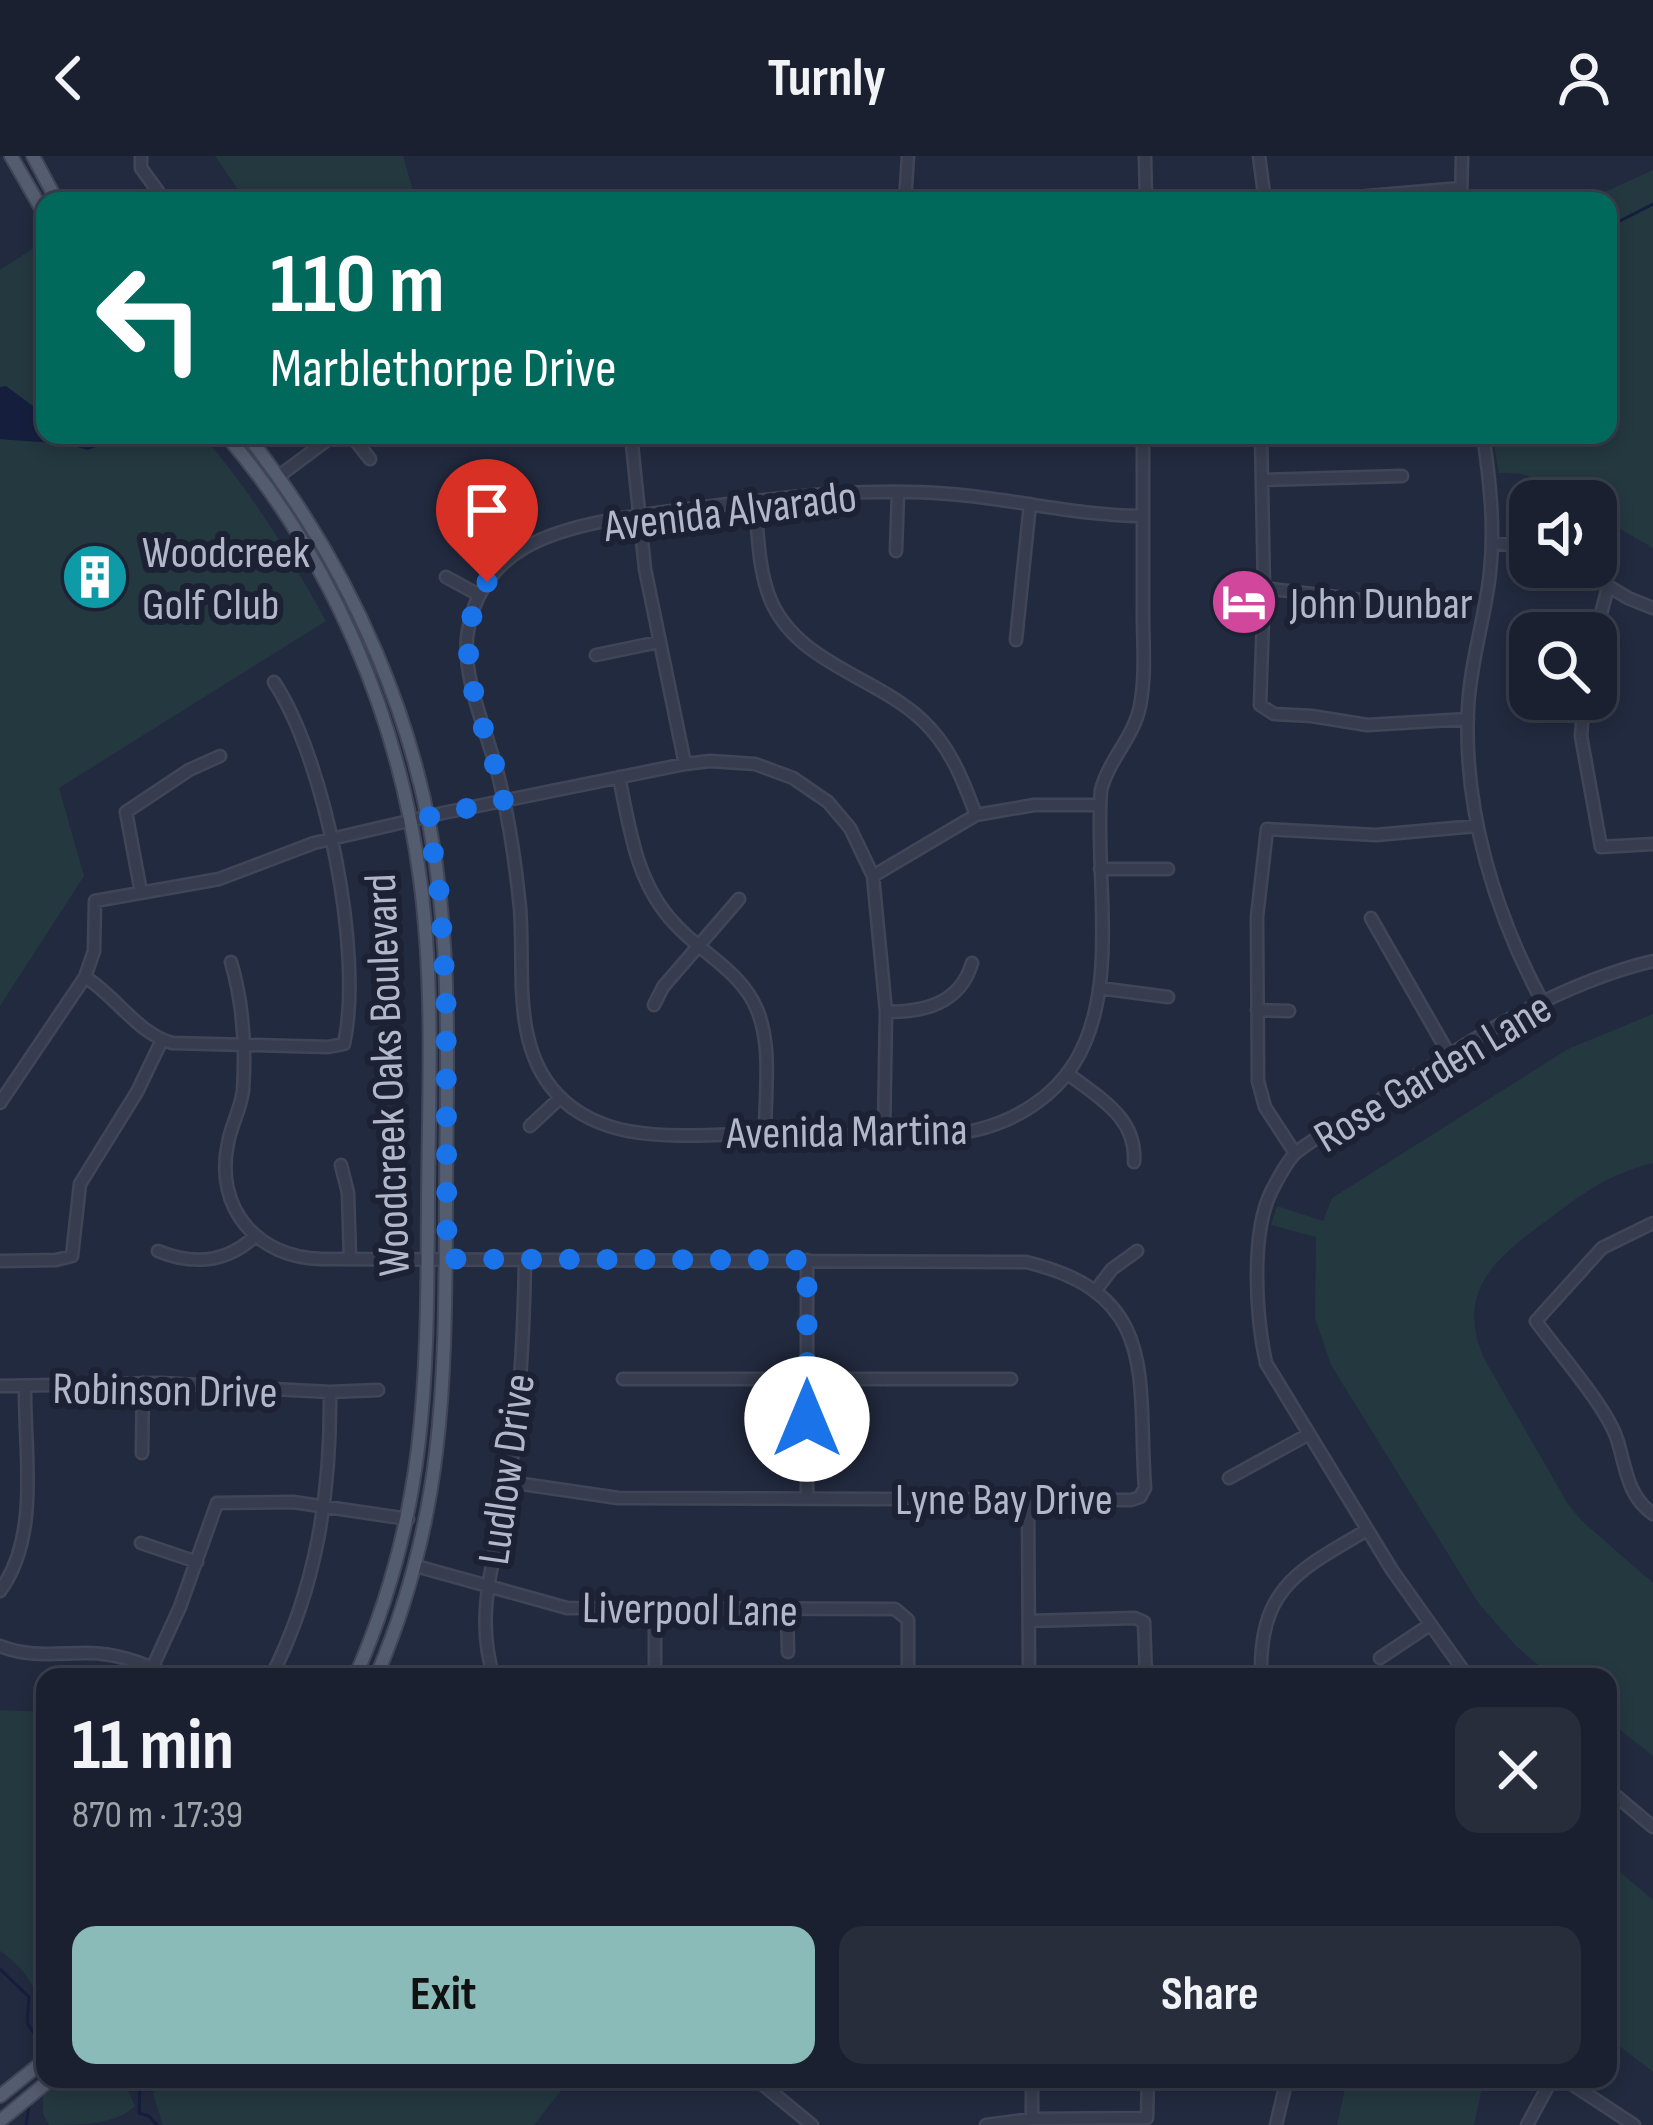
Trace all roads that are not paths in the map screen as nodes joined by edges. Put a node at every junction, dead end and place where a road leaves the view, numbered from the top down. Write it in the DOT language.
graph roads {
  1 [pos="11,156"];
  2 [pos="33,156"];
  3 [pos="142,156"];
  4 [pos="908,156"];
  5 [pos="1145,156"];
  6 [pos="1259,156"];
  7 [pos="1462,156"];
  8 [pos="52,192"];
  9 [pos="158,192"];
  10 [pos="906,192"];
  11 [pos="1146,192"];
  12 [pos="1263,192"];
  13 [pos="1461,192"];
  14 [pos="36,199"];
  15 [pos="233,444"];
  16 [pos="255,444"];
  17 [pos="322,444"];
  18 [pos="358,444"];
  19 [pos="633,444"];
  20 [pos="1143,444"];
  21 [pos="1261,444"];
  22 [pos="1484,444"];
  23 [pos="370,459"];
  24 [pos="279,476"];
  25 [pos="1402,476"];
  26 [pos="1262,480"];
  27 [pos="266,486"];
  28 [pos="898,493"];
  29 [pos="754,501"];
  30 [pos="1030,505"];
  31 [pos="639,516"];
  32 [pos="1143,516"];
  33 [pos="1492,543"];
  34 [pos="1509,545"];
  35 [pos="896,551"];
  36 [pos="446,577"];
  37 [pos="1264,587"];
  38 [pos="1610,588"];
  39 [pos="478,595"];
  40 [pos="1369,601"];
  41 [pos="1653,608"];
  42 [pos="1016,640"];
  43 [pos="659,642"];
  44 [pos="596,656"];
  45 [pos="274,682"];
  46 [pos="1468,718"];
  47 [pos="1582,720"];
  48 [pos="220,756"];
  49 [pos="685,764"];
  50 [pos="619,777"];
  51 [pos="504,800"];
  52 [pos="1100,805"];
  53 [pos="976,815"];
  54 [pos="428,817"];
  55 [pos="409,820"];
  56 [pos="1476,826"];
  57 [pos="331,839"];
  58 [pos="1653,844"];
  59 [pos="1100,869"];
  60 [pos="1168,869"];
  61 [pos="873,876"];
  62 [pos="141,892"];
  63 [pos="739,899"];
  64 [pos="1371,917"];
  65 [pos="697,946"];
  66 [pos="231,962"];
  67 [pos="1653,962"];
  68 [pos="972,963"];
  69 [pos="85,977"];
  70 [pos="1099,988"];
  71 [pos="1168,998"];
  72 [pos="1542,1001"];
  73 [pos="654,1005"];
  74 [pos="1257,1010"];
  75 [pos="1289,1011"];
  76 [pos="886,1012"];
  77 [pos="162,1040"];
  78 [pos="243,1047"];
  79 [pos="1450,1056"];
  80 [pos="1067,1073"];
  81 [pos="560,1098"];
  82 [pos="0,1103"];
  83 [pos="530,1126"];
  84 [pos="765,1133"];
  85 [pos="884,1133"];
  86 [pos="1295,1153"];
  87 [pos="1134,1162"];
  88 [pos="341,1165"];
  89 [pos="1653,1222"];
  90 [pos="254,1238"];
  91 [pos="158,1251"];
  92 [pos="1137,1251"];
  93 [pos="350,1258"];
  94 [pos="429,1259"];
  95 [pos="447,1259"];
  96 [pos="526,1259"];
  97 [pos="807,1260"];
  98 [pos="0,1261"];
  99 [pos="1096,1291"];
  100 [pos="623,1379"];
  101 [pos="807,1379"];
  102 [pos="1011,1379"];
  103 [pos="143,1383"];
  104 [pos="0,1386"];
  105 [pos="25,1386"];
  106 [pos="378,1390"];
  107 [pos="330,1393"];
  108 [pos="1309,1434"];
  109 [pos="142,1453"];
  110 [pos="1229,1478"];
  111 [pos="509,1482"];
  112 [pos="807,1498"];
  113 [pos="1028,1499"];
  114 [pos="326,1506"];
  115 [pos="1653,1514"];
  116 [pos="408,1519"];
  117 [pos="1367,1530"];
  118 [pos="141,1543"];
  119 [pos="197,1562"];
  120 [pos="416,1566"];
  121 [pos="488,1588"];
  122 [pos="0,1591"];
  123 [pos="655,1610"];
  124 [pos="787,1610"];
  125 [pos="1028,1621"];
  126 [pos="1428,1625"];
  127 [pos="0,1646"];
  128 [pos="788,1652"];
  129 [pos="1380,1658"];
  130 [pos="153,1666"];
  131 [pos="156,1668"];
  132 [pos="275,1668"];
  133 [pos="359,1668"];
  134 [pos="379,1668"];
  135 [pos="492,1668"];
  136 [pos="655,1668"];
  137 [pos="908,1668"];
  138 [pos="1029,1668"];
  139 [pos="1146,1668"];
  140 [pos="1261,1668"];
  141 [pos="1461,1668"];
  142 [pos="1617,1797"];
  143 [pos="1653,1827"];
  144 [pos="36,2067"];
  145 [pos="40,2088"];
  146 [pos="767,2088"];
  147 [pos="1032,2088"];
  148 [pos="1148,2088"];
  149 [pos="1281,2088"];
  150 [pos="1547,2088"];
  151 [pos="1578,2088"];
  152 [pos="5,2092"];
  153 [pos="3,2118"];
  154 [pos="1032,2119"];
  155 [pos="812,2125"];
  156 [pos="986,2125"];
  157 [pos="1276,2125"];
  158 [pos="1528,2125"];
  159 [pos="1634,2125"];
  1 -- 14 [label="main road"];
  2 -- 8 [label="main road"];
  3 -- 9 [label="street"];
  4 -- 10 [label="street"];
  5 -- 11 [label="street"];
  6 -- 12 [label="street"];
  7 -- 13 [label="street"];
  15 -- 27 [label="main road, Woodcreek Oaks Boulevard"];
  16 -- 24 [label="main road, Woodcreek Oaks Boulevard"];
  17 -- 24 [label="street"];
  18 -- 23 [label="street"];
  19 -- 31 [label="street"];
  20 -- 32 [label="street, Avenida Martina"];
  21 -- 26 [label="street"];
  22 -- 33 [label="street"];
  24 -- 27 [label="main road"];
  24 -- 54 [label="main road, Woodcreek Oaks Boulevard"];
  25 -- 26 [label="street"];
  26 -- 37 [label="street"];
  27 -- 55 [label="main road, Woodcreek Oaks Boulevard"];
  28 -- 29 [label="street, Avenida Alvarado"];
  28 -- 30 [label="street, Avenida Alvarado"];
  28 -- 35 [label="street"];
  29 -- 31 [label="street, Avenida Alvarado"];
  29 -- 53 [label="street"];
  30 -- 32 [label="street, Avenida Alvarado"];
  30 -- 42 [label="street"];
  31 -- 39 [label="street, Avenida Alvarado"];
  31 -- 43 [label="street"];
  32 -- 52 [label="street, Avenida Martina"];
  33 -- 34 [label="street"];
  33 -- 46 [label="street"];
  36 -- 39 [label="street"];
  37 -- 40 [label="street"];
  37 -- 46 [label="street"];
  38 -- 41 [label="street"];
  39 -- 51 [label="street"];
  43 -- 44 [label="street"];
  43 -- 49 [label="street"];
  45 -- 57 [label="street"];
  46 -- 56 [label="street"];
  47 -- 58 [label="street"];
  48 -- 62 [label="street"];
  49 -- 50 [label="street"];
  49 -- 61 [label="street"];
  50 -- 51 [label="street"];
  50 -- 65 [label="street"];
  51 -- 54 [label="street"];
  51 -- 81 [label="street"];
  52 -- 53 [label="street"];
  52 -- 59 [label="street, Avenida Martina"];
  53 -- 61 [label="street"];
  54 -- 55 [label="street"];
  54 -- 95 [label="main road, Woodcreek Oaks Boulevard"];
  55 -- 57 [label="street"];
  55 -- 94 [label="main road, Woodcreek Oaks Boulevard"];
  56 -- 72 [label="street"];
  56 -- 74 [label="street"];
  57 -- 62 [label="street"];
  57 -- 78 [label="street"];
  59 -- 60 [label="street"];
  59 -- 70 [label="street, Avenida Martina"];
  61 -- 76 [label="street"];
  62 -- 69 [label="street"];
  63 -- 65 [label="street"];
  64 -- 79 [label="street"];
  65 -- 73 [label="street"];
  65 -- 84 [label="street"];
  66 -- 78 [label="street"];
  67 -- 72 [label="street, Rose Garden Lane"];
  68 -- 76 [label="street"];
  69 -- 77 [label="street"];
  69 -- 82 [label="street"];
  70 -- 71 [label="street"];
  70 -- 80 [label="street, Avenida Martina"];
  72 -- 79 [label="street, Rose Garden Lane"];
  74 -- 75 [label="street"];
  74 -- 86 [label="street"];
  76 -- 85 [label="street"];
  77 -- 78 [label="street"];
  77 -- 98 [label="street"];
  78 -- 90 [label="street"];
  79 -- 86 [label="street, Rose Garden Lane"];
  80 -- 85 [label="street, Avenida Martina"];
  80 -- 87 [label="street"];
  81 -- 83 [label="street"];
  81 -- 84 [label="street, Avenida Martina"];
  84 -- 85 [label="street, Avenida Martina"];
  86 -- 108 [label="street, Rose Garden Lane"];
  88 -- 93 [label="street"];
  89 -- 115 [label="street"];
  90 -- 91 [label="street"];
  90 -- 93 [label="street"];
  92 -- 99 [label="street"];
  93 -- 94 [label="street"];
  94 -- 95 [label="street"];
  94 -- 116 [label="main road, Woodcreek Oaks Boulevard"];
  95 -- 96 [label="street"];
  95 -- 120 [label="main road, Woodcreek Oaks Boulevard"];
  96 -- 97 [label="street"];
  96 -- 111 [label="street, Ludlow Drive"];
  97 -- 99 [label="street"];
  97 -- 101 [label="street"];
  99 -- 113 [label="street, Lyne Bay Drive"];
  100 -- 101 [label="street"];
  101 -- 102 [label="street"];
  101 -- 112 [label="street"];
  103 -- 105 [label="street, Robinson Drive"];
  103 -- 107 [label="street, Robinson Drive"];
  103 -- 109 [label="street"];
  104 -- 105 [label="street, Robinson Drive"];
  105 -- 122 [label="street"];
  106 -- 107 [label="street, Robinson Drive"];
  107 -- 114 [label="street"];
  108 -- 110 [label="street"];
  108 -- 117 [label="street, Rose Garden Lane"];
  111 -- 112 [label="street, Lyne Bay Drive"];
  111 -- 121 [label="street, Ludlow Drive"];
  112 -- 113 [label="street, Lyne Bay Drive"];
  113 -- 125 [label="street"];
  114 -- 116 [label="street"];
  114 -- 119 [label="street"];
  114 -- 132 [label="street"];
  116 -- 133 [label="main road, Woodcreek Oaks Boulevard"];
  117 -- 126 [label="street, Rose Garden Lane"];
  117 -- 140 [label="street"];
  118 -- 119 [label="street"];
  119 -- 130 [label="street"];
  120 -- 121 [label="street, Liverpool Lane"];
  120 -- 134 [label="main road, Woodcreek Oaks Boulevard"];
  121 -- 123 [label="street, Liverpool Lane"];
  121 -- 135 [label="street, Ludlow Drive"];
  123 -- 124 [label="street, Liverpool Lane"];
  123 -- 136 [label="street"];
  124 -- 128 [label="street"];
  124 -- 137 [label="street, Liverpool Lane"];
  125 -- 138 [label="street"];
  125 -- 139 [label="street"];
  126 -- 129 [label="street"];
  126 -- 141 [label="street, Rose Garden Lane"];
  127 -- 130 [label="street"];
  130 -- 131 [label="street"];
  142 -- 143 [label="street"];
  144 -- 152 [label="main road"];
  145 -- 153 [label="main road"];
  146 -- 155 [label="street"];
  147 -- 154 [label="street"];
  148 -- 154 [label="street"];
  149 -- 157 [label="street"];
  150 -- 158 [label="street"];
  151 -- 159 [label="street"];
  154 -- 156 [label="street"];
}
